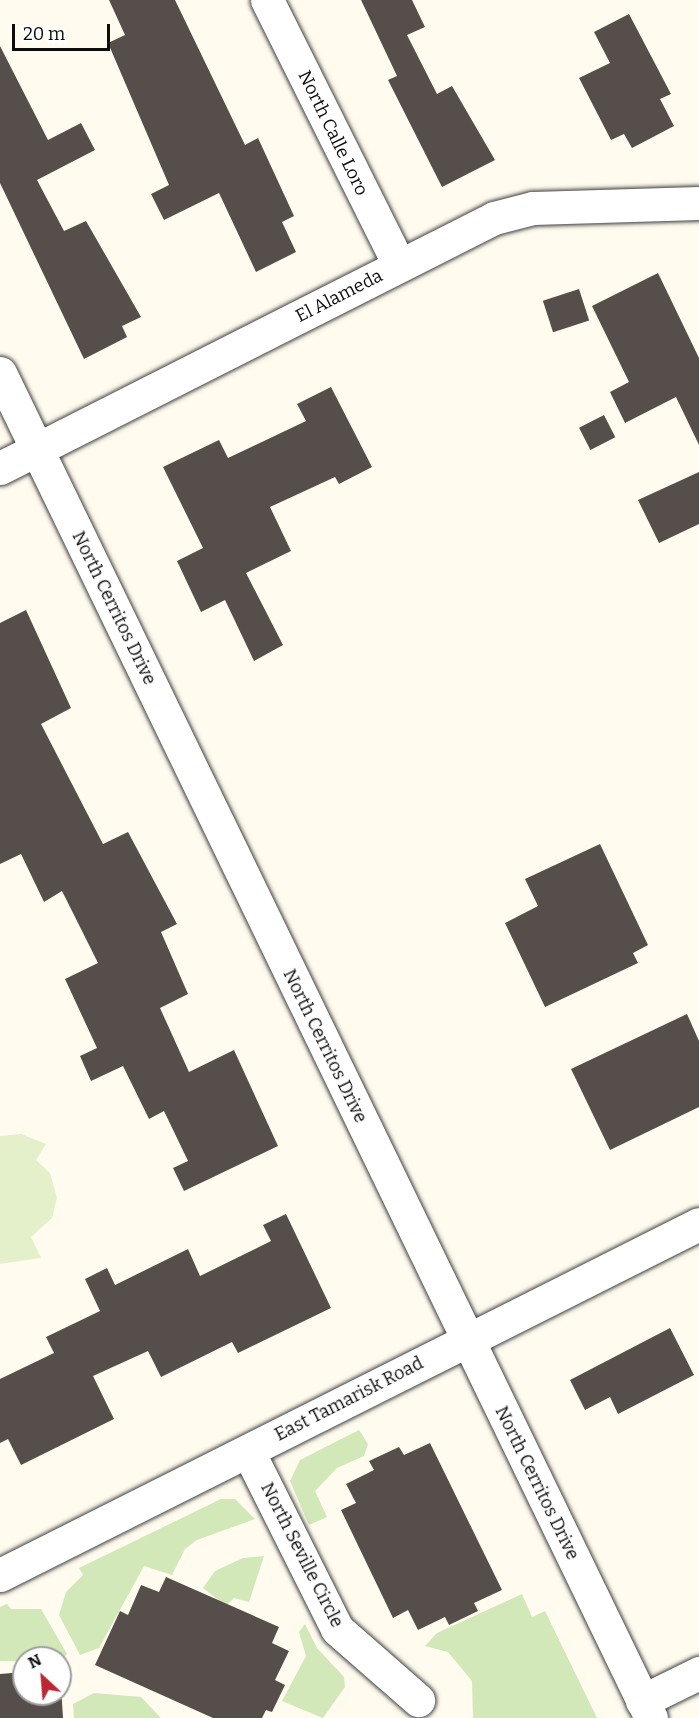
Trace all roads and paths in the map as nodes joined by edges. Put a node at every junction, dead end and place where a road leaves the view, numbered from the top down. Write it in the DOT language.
graph roads {
  1 [pos="267,0"];
  2 [pos="699,203"];
  3 [pos="399,265"];
  4 [pos="0,373"];
  5 [pos="38,450"];
  6 [pos="0,468"];
  7 [pos="699,1224"];
  8 [pos="467,1341"];
  9 [pos="248,1451"];
  10 [pos="0,1575"];
  11 [pos="699,1673"];
  12 [pos="418,1700"];
  13 [pos="646,1710"];
  1 -- 3 [label="street, North Calle Loro"];
  2 -- 3 [label="street, El Alameda"];
  3 -- 5 [label="street, El Alameda"];
  4 -- 5 [label="street, North Cerritos Drive"];
  5 -- 6 [label="street, El Alameda"];
  5 -- 8 [label="street, North Cerritos Drive"];
  7 -- 8 [label="street, East Tamarisk Road"];
  8 -- 9 [label="street, East Tamarisk Road"];
  8 -- 13 [label="street, North Cerritos Drive"];
  9 -- 10 [label="street, East Tamarisk Road"];
  9 -- 12 [label="street, North Seville Circle"];
  11 -- 13 [label="street"];
}
